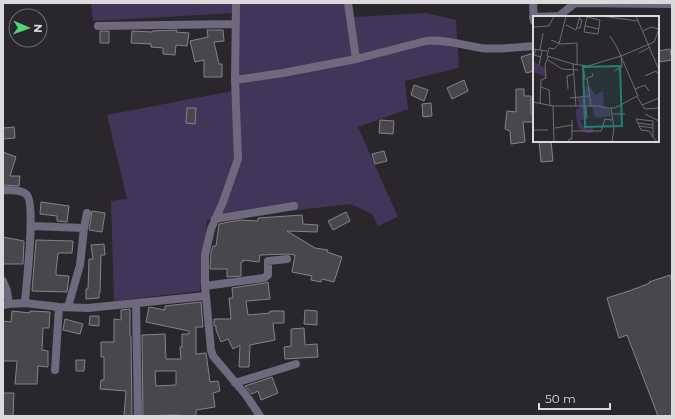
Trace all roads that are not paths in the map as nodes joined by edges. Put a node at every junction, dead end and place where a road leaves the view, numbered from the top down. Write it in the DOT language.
graph roads {
  1 [pos="236,3"];
  2 [pos="348,3"];
  3 [pos="534,3"];
  4 [pos="672,4"];
  5 [pos="534,16"];
  6 [pos="559,16"];
  7 [pos="235,24"];
  8 [pos="98,26"];
  9 [pos="533,46"];
  10 [pos="356,59"];
  11 [pos="236,80"];
  12 [pos="3,190"];
  13 [pos="294,206"];
  14 [pos="87,213"];
  15 [pos="215,220"];
  16 [pos="31,226"];
  17 [pos="84,228"];
  18 [pos="287,259"];
  19 [pos="3,281"];
  20 [pos="206,286"];
  21 [pos="206,296"];
  22 [pos="25,303"];
  23 [pos="136,303"];
  24 [pos="6,304"];
  25 [pos="59,307"];
  26 [pos="68,307"];
  27 [pos="296,364"];
  28 [pos="55,370"];
  29 [pos="235,383"];
  30 [pos="138,416"];
  31 [pos="260,416"];
  1 -- 7 [label="street"];
  2 -- 10 [label="street"];
  3 -- 5 [label="street"];
  4 -- 6 [label="street"];
  7 -- 8 [label="street"];
  7 -- 11 [label="street"];
  9 -- 10 [label="street"];
  10 -- 11 [label="street"];
  11 -- 15 [label="street"];
  12 -- 16 [label="street"];
  13 -- 15 [label="street"];
  14 -- 17 [label="street"];
  15 -- 20 [label="street"];
  16 -- 17 [label="street"];
  16 -- 22 [label="street"];
  17 -- 26 [label="street"];
  18 -- 20 [label="street"];
  19 -- 24 [label="street"];
  20 -- 21 [label="street"];
  21 -- 23 [label="street"];
  21 -- 29 [label="street"];
  22 -- 24 [label="street"];
  22 -- 25 [label="street"];
  23 -- 26 [label="street"];
  23 -- 30 [label="street"];
  25 -- 26 [label="street"];
  25 -- 28 [label="street"];
  27 -- 29 [label="street"];
  29 -- 31 [label="street"];
}
